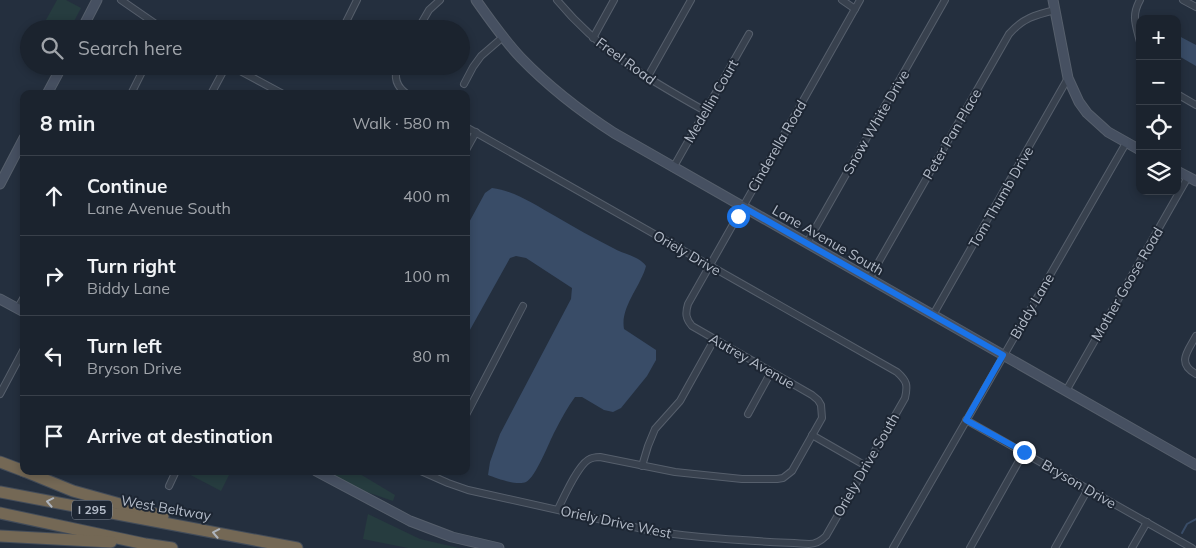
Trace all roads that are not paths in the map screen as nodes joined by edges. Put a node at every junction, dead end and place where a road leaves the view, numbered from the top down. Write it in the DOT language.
graph roads {
  1 [pos="97,0"];
  2 [pos="121,0"];
  3 [pos="357,0"];
  4 [pos="440,0"];
  5 [pos="476,0"];
  6 [pos="557,0"];
  7 [pos="614,0"];
  8 [pos="692,0"];
  9 [pos="842,0"];
  10 [pos="860,0"];
  11 [pos="945,0"];
  12 [pos="1053,0"];
  13 [pos="1140,0"];
  14 [pos="1183,0"];
  15 [pos="1196,7"];
  16 [pos="856,9"];
  17 [pos="1055,10"];
  18 [pos="87,20"];
  19 [pos="150,20"];
  20 [pos="346,20"];
  21 [pos="423,20"];
  22 [pos="1136,25"];
  23 [pos="749,34"];
  24 [pos="503,37"];
  25 [pos="593,38"];
  26 [pos="470,73"];
  27 [pos="57,75"];
  28 [pos="140,75"];
  29 [pos="221,75"];
  30 [pos="247,75"];
  31 [pos="396,75"];
  32 [pos="469,75"];
  33 [pos="647,78"];
  34 [pos="1068,78"];
  35 [pos="464,84"];
  36 [pos="49,90"];
  37 [pos="132,90"];
  38 [pos="213,90"];
  39 [pos="275,90"];
  40 [pos="403,90"];
  41 [pos="1181,96"];
  42 [pos="1196,104"];
  43 [pos="705,111"];
  44 [pos="470,129"];
  45 [pos="476,132"];
  46 [pos="470,143"];
  47 [pos="1126,143"];
  48 [pos="20,146"];
  49 [pos="1136,148"];
  50 [pos="673,168"];
  51 [pos="1192,179"];
  52 [pos="0,184"];
  53 [pos="743,207"];
  54 [pos="807,244"];
  55 [pos="710,266"];
  56 [pos="869,279"];
  57 [pos="0,300"];
  58 [pos="523,306"];
  59 [pos="20,311"];
  60 [pos="932,315"];
  61 [pos="687,320"];
  62 [pos="1196,336"];
  63 [pos="714,340"];
  64 [pos="1003,355"];
  65 [pos="20,356"];
  66 [pos="771,372"];
  67 [pos="1196,374"];
  68 [pos="905,381"];
  69 [pos="1066,391"];
  70 [pos="0,394"];
  71 [pos="470,407"];
  72 [pos="748,414"];
  73 [pos="966,420"];
  74 [pos="812,435"];
  75 [pos="1024,452"];
  76 [pos="0,462"];
  77 [pos="1196,465"];
  78 [pos="642,466"];
  79 [pos="866,466"];
  80 [pos="20,470"];
  81 [pos="34,475"];
  82 [pos="174,475"];
  83 [pos="324,475"];
  84 [pos="437,475"];
  85 [pos="169,486"];
  86 [pos="1088,489"];
  87 [pos="0,492"];
  88 [pos="558,509"];
  89 [pos="0,512"];
  90 [pos="1147,522"];
  91 [pos="184,526"];
  92 [pos="0,536"];
  93 [pos="145,544"];
  94 [pos="816,544"];
  95 [pos="172,548"];
  96 [pos="297,548"];
  97 [pos="499,548"];
  98 [pos="893,548"];
  99 [pos="970,548"];
  100 [pos="1055,548"];
  101 [pos="1132,548"];
  102 [pos="1192,548"];
  1 -- 18 [label="street"];
  2 -- 19 [label="street"];
  3 -- 20 [label="street"];
  4 -- 21 [label="street"];
  5 -- 24 [label="street, Lane Avenue South"];
  6 -- 25 [label="street, Freel Road"];
  7 -- 25 [label="street"];
  8 -- 33 [label="street"];
  9 -- 16 [label="street"];
  10 -- 16 [label="street, Cinderella Road"];
  11 -- 54 [label="street, Snow White Drive"];
  12 -- 17 [label="street"];
  13 -- 22 [label="street"];
  14 -- 15 [label="street"];
  16 -- 53 [label="street, Cinderella Road"];
  17 -- 34 [label="street"];
  17 -- 56 [label="street, Peter Pan Place"];
  23 -- 43 [label="street, Medellin Court"];
  24 -- 26 [label="street"];
  24 -- 50 [label="street, Lane Avenue South"];
  25 -- 33 [label="street, Freel Road"];
  27 -- 36 [label="street"];
  28 -- 37 [label="street"];
  29 -- 38 [label="street"];
  30 -- 39 [label="street"];
  31 -- 40 [label="street"];
  32 -- 35 [label="street"];
  33 -- 43 [label="street, Freel Road"];
  34 -- 47 [label="street"];
  34 -- 60 [label="street, Tom Thumb Drive"];
  41 -- 42 [label="street"];
  43 -- 50 [label="street, Medellin Court"];
  44 -- 45 [label="street, Oriely Drive"];
  45 -- 46 [label="street"];
  45 -- 55 [label="street, Oriely Drive"];
  47 -- 49 [label="street"];
  47 -- 64 [label="street, Biddy Lane"];
  48 -- 52 [label="street"];
  50 -- 53 [label="street, Lane Avenue South"];
  51 -- 69 [label="street, Mother Goose Road"];
  53 -- 54 [label="street, Lane Avenue South"];
  53 -- 55 [label="street, Cinderella Road"];
  54 -- 56 [label="street, Lane Avenue South"];
  55 -- 61 [label="street, Cinderella Road"];
  55 -- 68 [label="street, Oriely Drive"];
  56 -- 60 [label="street, Lane Avenue South"];
  57 -- 59 [label="street"];
  58 -- 71 [label="street"];
  60 -- 64 [label="street, Lane Avenue South"];
  61 -- 63 [label="street, Autrey Avenue"];
  62 -- 67 [label="street"];
  63 -- 66 [label="street, Autrey Avenue"];
  63 -- 78 [label="street"];
  64 -- 69 [label="street, Lane Avenue South"];
  64 -- 73 [label="street, Biddy Lane"];
  65 -- 70 [label="street"];
  66 -- 72 [label="street"];
  66 -- 74 [label="street, Autrey Avenue"];
  68 -- 79 [label="street, Oriely Drive South"];
  69 -- 77 [label="street, Lane Avenue South"];
  73 -- 75 [label="street, Bryson Drive"];
  73 -- 98 [label="street, Biddy Lane"];
  74 -- 78 [label="street"];
  74 -- 79 [label="street"];
  75 -- 86 [label="street, Bryson Drive"];
  75 -- 99 [label="street"];
  76 -- 80 [label="highway"];
  78 -- 88 [label="street"];
  79 -- 94 [label="street, Oriely Drive South"];
  81 -- 91 [label="highway"];
  82 -- 85 [label="street"];
  83 -- 97 [label="street"];
  84 -- 88 [label="street, Oriely Drive West"];
  86 -- 90 [label="street, Bryson Drive"];
  86 -- 100 [label="street"];
  91 -- 87 [label="highway, West Beltway / I 295, one-way"];
  88 -- 94 [label="street, Oriely Drive West"];
  89 -- 93 [label="highway, I 295"];
  90 -- 101 [label="street"];
  90 -- 102 [label="street, Bryson Drive"];
  96 -- 91 [label="highway, West Beltway / I 295, one-way"];
  92 -- 93 [label="highway"];
  93 -- 95 [label="highway, I 295"];
}
